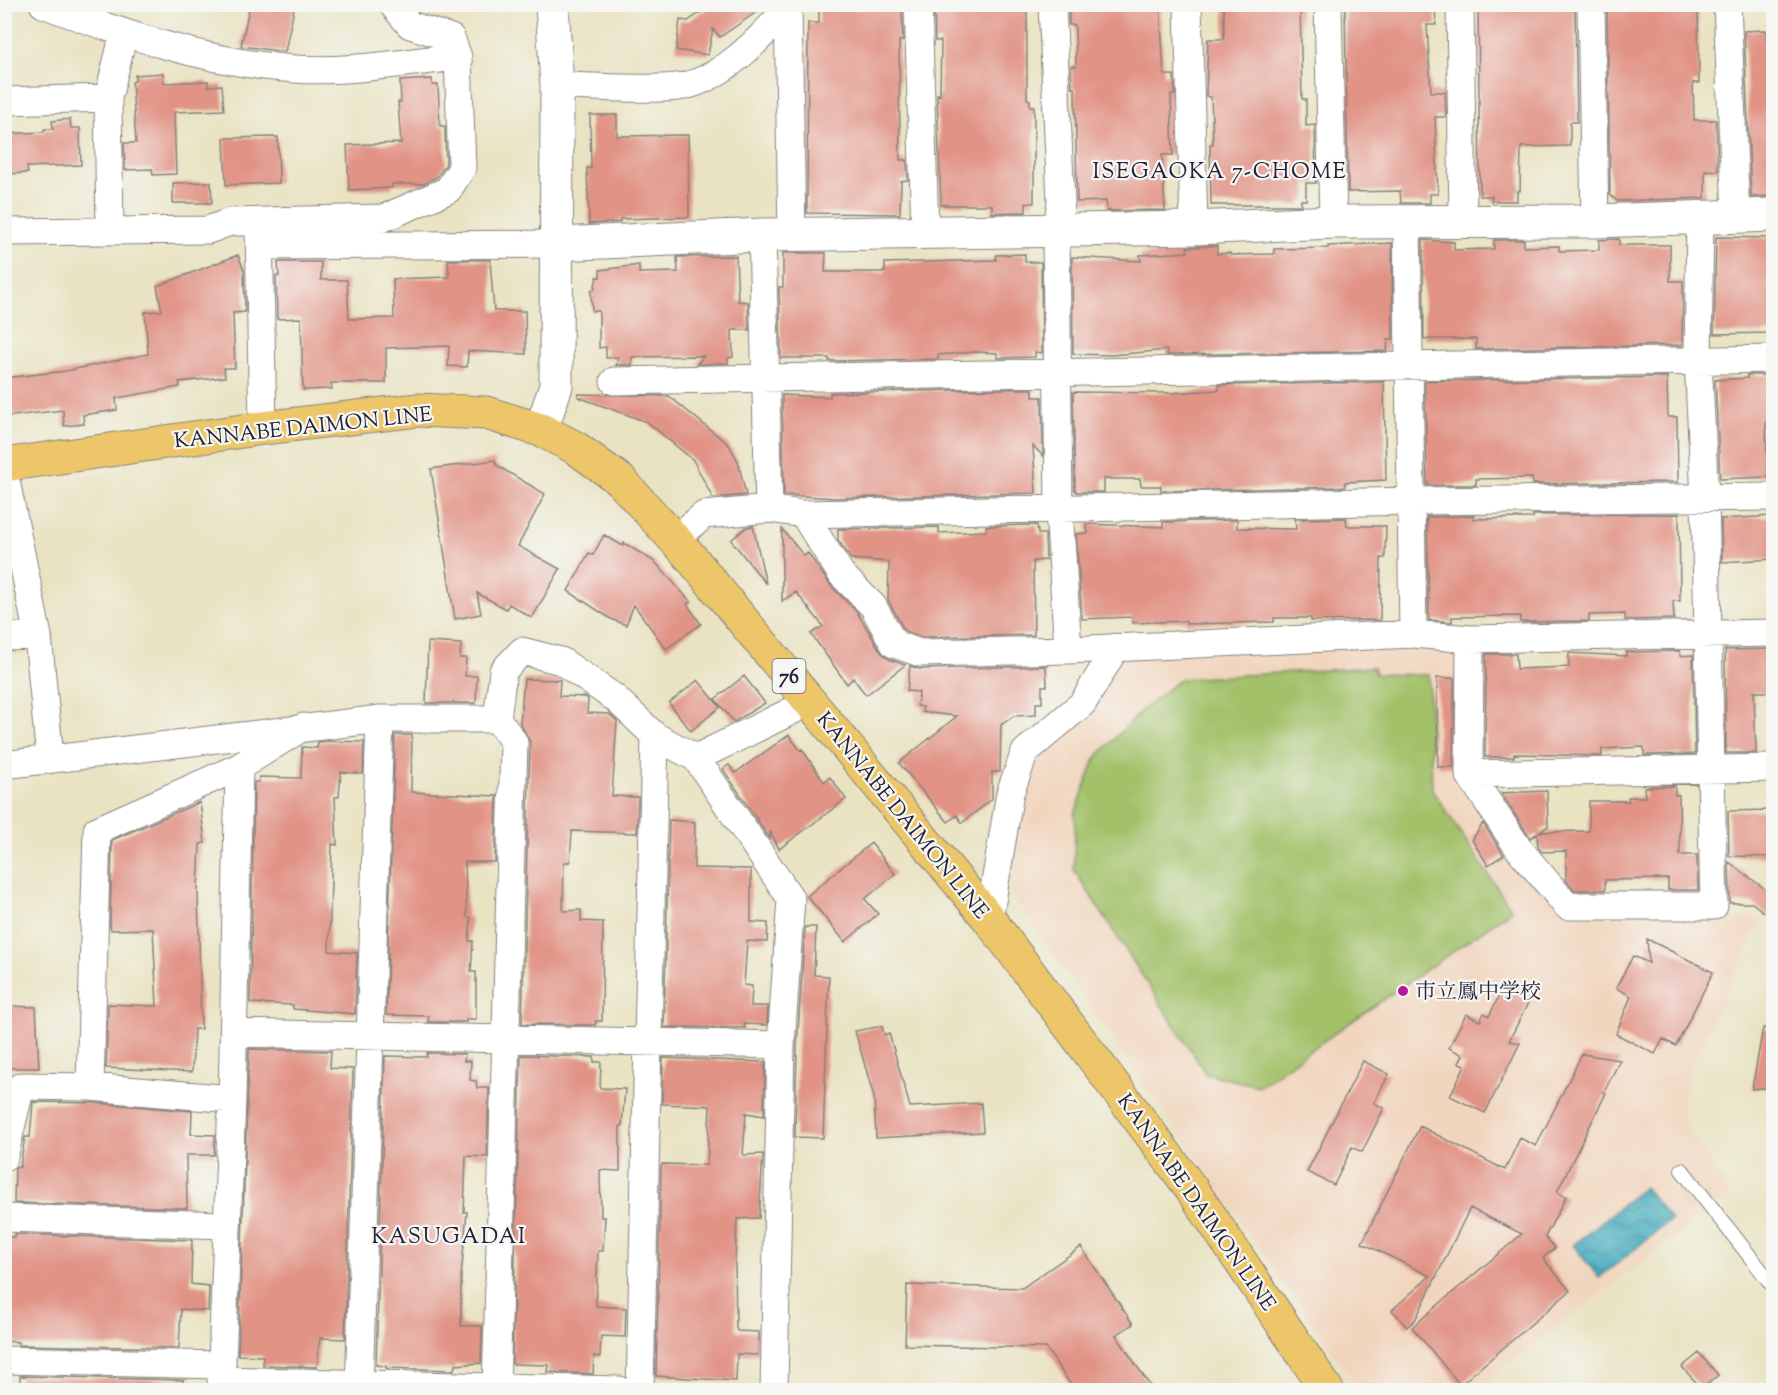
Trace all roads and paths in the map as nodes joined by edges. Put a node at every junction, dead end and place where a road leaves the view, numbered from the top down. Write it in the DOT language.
graph roads {
  1 [pos="43,4"];
  2 [pos="392,4"];
  3 [pos="552,4"];
  4 [pos="918,4"];
  5 [pos="1052,4"];
  6 [pos="1188,4"];
  7 [pos="1328,4"];
  8 [pos="1460,4"];
  9 [pos="1591,4"];
  10 [pos="1727,4"];
  11 [pos="790,6"];
  12 [pos="124,33"];
  13 [pos="458,57"];
  14 [pos="557,86"];
  15 [pos="108,98"];
  16 [pos="4,101"];
  17 [pos="1736,215"];
  18 [pos="1773,215"];
  19 [pos="1700,218"];
  20 [pos="1594,221"];
  21 [pos="1333,222"];
  22 [pos="1407,222"];
  23 [pos="1463,223"];
  24 [pos="1194,228"];
  25 [pos="110,231"];
  26 [pos="1056,231"];
  27 [pos="4,232"];
  28 [pos="925,232"];
  29 [pos="260,234"];
  30 [pos="777,235"];
  31 [pos="557,244"];
  32 [pos="1773,359"];
  33 [pos="1698,360"];
  34 [pos="1409,365"];
  35 [pos="1058,373"];
  36 [pos="766,378"];
  37 [pos="614,381"];
  38 [pos="263,428"];
  39 [pos="540,430"];
  40 [pos="4,465"];
  41 [pos="4,471"];
  42 [pos="1773,497"];
  43 [pos="1705,499"];
  44 [pos="1411,501"];
  45 [pos="769,509"];
  46 [pos="1059,509"];
  47 [pos="803,514"];
  48 [pos="675,539"];
  49 [pos="1773,633"];
  50 [pos="1413,634"];
  51 [pos="1708,634"];
  52 [pos="38,636"];
  53 [pos="4,637"];
  54 [pos="1470,639"];
  55 [pos="1116,647"];
  56 [pos="1068,650"];
  57 [pos="810,702"];
  58 [pos="380,719"];
  59 [pos="497,719"];
  60 [pos="303,727"];
  61 [pos="655,736"];
  62 [pos="696,758"];
  63 [pos="50,759"];
  64 [pos="4,765"];
  65 [pos="239,767"];
  66 [pos="1773,768"];
  67 [pos="1711,771"];
  68 [pos="1469,774"];
  69 [pos="989,919"];
  70 [pos="234,1034"];
  71 [pos="371,1037"];
  72 [pos="508,1039"];
  73 [pos="648,1044"];
  74 [pos="781,1045"];
  75 [pos="90,1087"];
  76 [pos="232,1099"];
  77 [pos="4,1156"];
  78 [pos="1682,1170"];
  79 [pos="4,1218"];
  80 [pos="226,1226"];
  81 [pos="1773,1287"];
  82 [pos="4,1360"];
  83 [pos="221,1378"];
  84 [pos="359,1387"];
  85 [pos="496,1389"];
  86 [pos="619,1390"];
  87 [pos="640,1390"];
  88 [pos="774,1390"];
  89 [pos="1327,1390"];
  1 -- 12 [label="street"];
  2 -- 13 [label="street"];
  3 -- 14 [label="street"];
  4 -- 28 [label="street"];
  5 -- 26 [label="street"];
  6 -- 24 [label="street"];
  7 -- 21 [label="street"];
  8 -- 23 [label="street"];
  9 -- 20 [label="street"];
  10 -- 17 [label="street"];
  11 -- 14 [label="street"];
  11 -- 30 [label="street"];
  12 -- 13 [label="street"];
  12 -- 15 [label="street"];
  13 -- 29 [label="street"];
  14 -- 31 [label="street"];
  15 -- 16 [label="street"];
  15 -- 25 [label="street"];
  17 -- 18 [label="street"];
  17 -- 19 [label="street"];
  19 -- 20 [label="street"];
  19 -- 33 [label="street"];
  20 -- 23 [label="street"];
  21 -- 22 [label="street"];
  21 -- 24 [label="street"];
  22 -- 23 [label="street"];
  22 -- 34 [label="street"];
  24 -- 26 [label="street"];
  25 -- 27 [label="street"];
  25 -- 29 [label="street"];
  26 -- 28 [label="street"];
  26 -- 35 [label="street"];
  28 -- 30 [label="street"];
  29 -- 31 [label="street"];
  29 -- 38 [label="street"];
  30 -- 31 [label="street"];
  30 -- 36 [label="street"];
  31 -- 39 [label="street"];
  32 -- 33 [label="street"];
  33 -- 34 [label="street"];
  33 -- 43 [label="street"];
  34 -- 35 [label="street"];
  34 -- 44 [label="street"];
  35 -- 36 [label="street"];
  35 -- 46 [label="street"];
  36 -- 37 [label="street"];
  36 -- 45 [label="street"];
  38 -- 39 [label="main road, KANNABE DAIMON LINE / 76"];
  38 -- 40 [label="main road, KANNABE DAIMON LINE / 76"];
  39 -- 48 [label="main road, KANNABE DAIMON LINE / 76"];
  41 -- 52 [label="street"];
  42 -- 43 [label="street"];
  43 -- 44 [label="street"];
  43 -- 51 [label="street"];
  44 -- 46 [label="street"];
  44 -- 50 [label="street"];
  45 -- 47 [label="street"];
  45 -- 48 [label="street"];
  46 -- 47 [label="street"];
  46 -- 56 [label="street"];
  47 -- 56 [label="street"];
  48 -- 57 [label="main road, KANNABE DAIMON LINE / 76"];
  49 -- 51 [label="street"];
  50 -- 54 [label="street"];
  50 -- 55 [label="street"];
  51 -- 54 [label="street"];
  51 -- 67 [label="street"];
  52 -- 53 [label="street"];
  52 -- 63 [label="street"];
  54 -- 68 [label="street"];
  55 -- 56 [label="street"];
  55 -- 69 [label="street"];
  57 -- 62 [label="street"];
  57 -- 69 [label="main road, KANNABE DAIMON LINE / 76"];
  58 -- 59 [label="street"];
  58 -- 60 [label="street"];
  58 -- 71 [label="street"];
  59 -- 61 [label="street"];
  59 -- 72 [label="street"];
  60 -- 63 [label="street"];
  60 -- 65 [label="street"];
  61 -- 62 [label="street"];
  61 -- 73 [label="street"];
  62 -- 74 [label="street"];
  63 -- 64 [label="street"];
  65 -- 70 [label="street"];
  65 -- 75 [label="street"];
  66 -- 67 [label="street"];
  67 -- 68 [label="street"];
  67 -- 68 [label="street"];
  69 -- 89 [label="main road, KANNABE DAIMON LINE / 76"];
  70 -- 71 [label="street"];
  70 -- 76 [label="street"];
  71 -- 72 [label="street"];
  71 -- 84 [label="street"];
  72 -- 73 [label="street"];
  72 -- 85 [label="street"];
  73 -- 74 [label="street"];
  73 -- 87 [label="street"];
  74 -- 88 [label="street"];
  75 -- 76 [label="street"];
  75 -- 77 [label="street"];
  76 -- 80 [label="street"];
  78 -- 81 [label="lane"];
  79 -- 80 [label="street"];
  80 -- 83 [label="street"];
  82 -- 83 [label="street"];
  83 -- 84 [label="street"];
  84 -- 85 [label="street"];
  85 -- 86 [label="street"];
}
